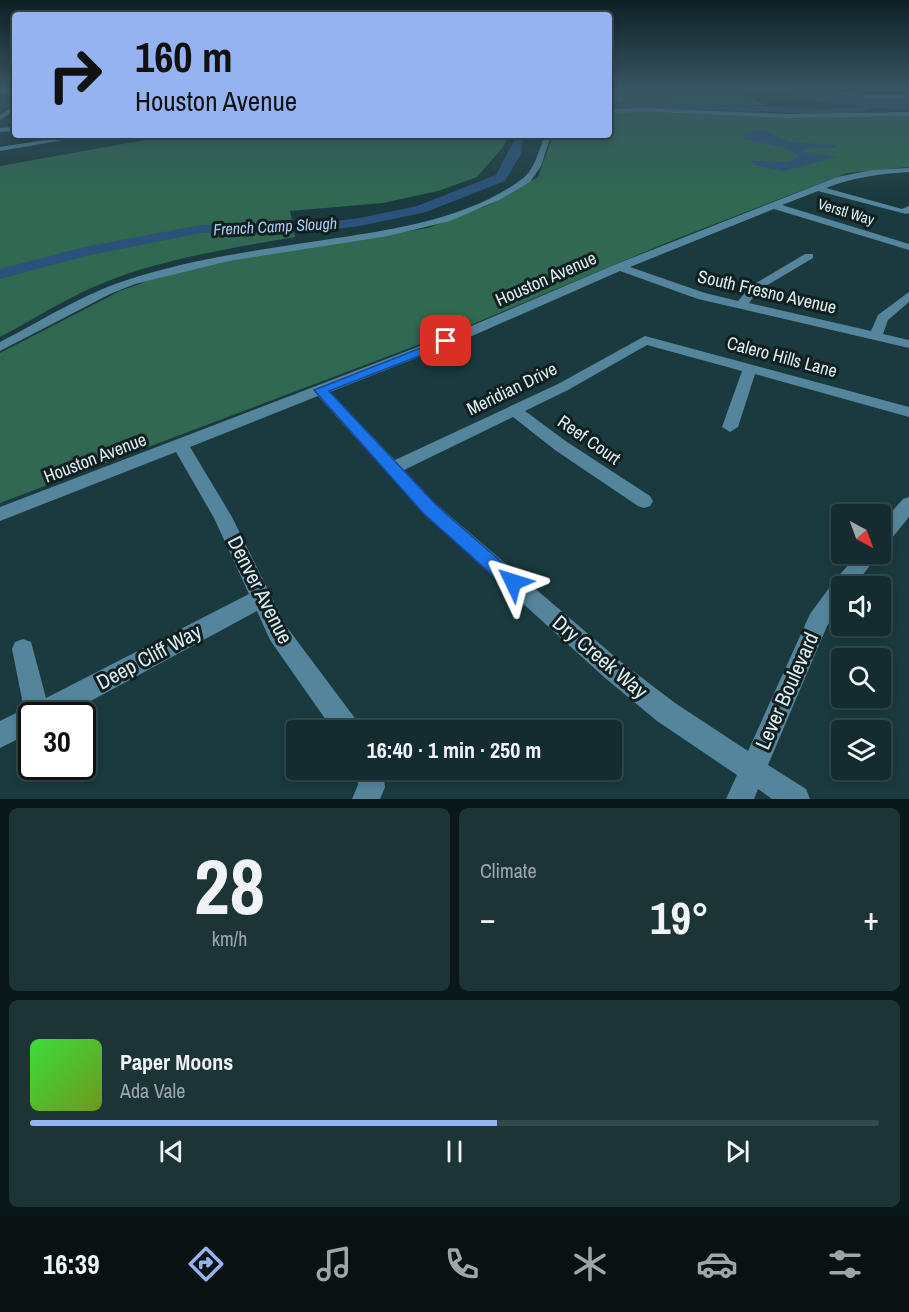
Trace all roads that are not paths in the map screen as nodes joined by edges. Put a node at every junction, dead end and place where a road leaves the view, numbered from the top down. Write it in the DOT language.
graph roads {
  1 [pos="71,138"];
  2 [pos="547,138"];
  3 [pos="0,149"];
  4 [pos="909,170"];
  5 [pos="818,188"];
  6 [pos="775,206"];
  7 [pos="906,210"];
  8 [pos="909,247"];
  9 [pos="809,256"];
  10 [pos="618,267"];
  11 [pos="909,296"];
  12 [pos="741,305"];
  13 [pos="876,335"];
  14 [pos="645,340"];
  15 [pos="909,344"];
  16 [pos="0,347"];
  17 [pos="750,369"];
  18 [pos="320,390"];
  19 [pos="514,410"];
  20 [pos="909,412"];
  21 [pos="730,427"];
  22 [pos="180,444"];
  23 [pos="393,468"];
  24 [pos="644,501"];
  25 [pos="909,504"];
  26 [pos="0,514"];
  27 [pos="891,526"];
  28 [pos="861,564"];
  29 [pos="851,576"];
  30 [pos="261,597"];
  31 [pos="831,603"];
  32 [pos="23,648"];
  33 [pos="35,702"];
  34 [pos="63,702"];
  35 [pos="340,720"];
  36 [pos="18,725"];
  37 [pos="0,735"];
  38 [pos="753,770"];
  39 [pos="371,780"];
  40 [pos="366,799"];
  41 [pos="740,799"];
  42 [pos="796,799"];
  1 -- 3 [label="street"];
  2 -- 16 [label="street"];
  4 -- 5 [label="street, Houston Avenue"];
  5 -- 6 [label="street, Houston Avenue"];
  5 -- 7 [label="street"];
  6 -- 8 [label="street, Verstl Way"];
  6 -- 10 [label="street, Houston Avenue"];
  9 -- 12 [label="street"];
  10 -- 12 [label="street, South Fresno Avenue"];
  10 -- 18 [label="street, Houston Avenue"];
  11 -- 13 [label="street"];
  12 -- 13 [label="street, South Fresno Avenue"];
  13 -- 15 [label="street, South Fresno Avenue"];
  14 -- 17 [label="street, Calero Hills Lane"];
  14 -- 19 [label="street, Meridian Drive"];
  17 -- 20 [label="street, Calero Hills Lane"];
  17 -- 21 [label="street"];
  18 -- 22 [label="street, Houston Avenue"];
  18 -- 23 [label="street, Dry Creek Way"];
  19 -- 23 [label="street, Meridian Drive"];
  19 -- 24 [label="street, Reef Court"];
  22 -- 26 [label="street, Houston Avenue"];
  22 -- 30 [label="street, Denver Avenue"];
  23 -- 38 [label="street, Dry Creek Way"];
  25 -- 27 [label="street"];
  28 -- 29 [label="street, Lever Boulevard"];
  30 -- 34 [label="street, Deep Cliff Way"];
  30 -- 35 [label="street, Denver Avenue"];
  31 -- 38 [label="street, Lever Boulevard"];
  32 -- 33 [label="street"];
  36 -- 37 [label="street"];
  38 -- 41 [label="street, Lever Boulevard"];
  38 -- 42 [label="street, Dry Creek Way"];
  39 -- 40 [label="street"];
}
